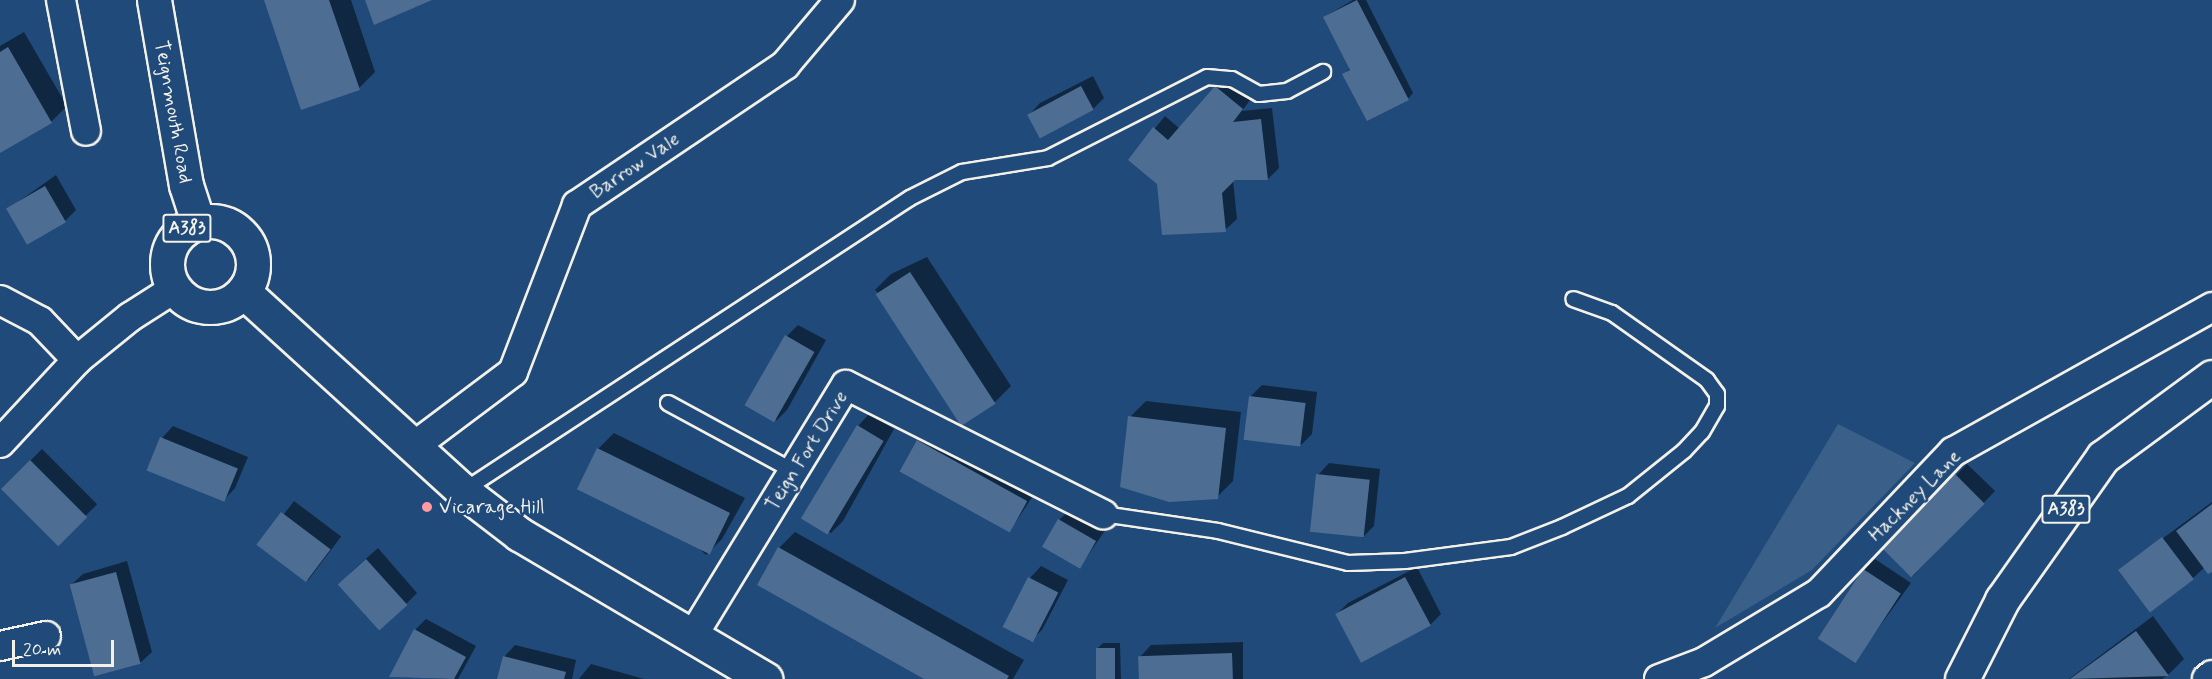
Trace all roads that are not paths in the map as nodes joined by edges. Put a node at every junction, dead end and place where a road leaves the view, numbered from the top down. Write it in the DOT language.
graph roads {
  1 [pos="61,0"];
  2 [pos="154,0"];
  3 [pos="840,0"];
  4 [pos="1323,72"];
  5 [pos="86,131"];
  6 [pos="198,223"];
  7 [pos="174,289"];
  8 [pos="244,292"];
  9 [pos="1573,299"];
  10 [pos="0,300"];
  11 [pos="2212,307"];
  12 [pos="77,360"];
  13 [pos="2212,377"];
  14 [pos="668,403"];
  15 [pos="0,442"];
  16 [pos="413,447"];
  17 [pos="794,471"];
  18 [pos="463,491"];
  19 [pos="1103,514"];
  20 [pos="46,636"];
  21 [pos="692,637"];
  22 [pos="0,646"];
  23 [pos="2212,675"];
  24 [pos="765,679"];
  25 [pos="1659,679"];
  26 [pos="1962,679"];
  27 [pos="2207,679"];
  1 -- 5 [label="street"];
  2 -- 6 [label="main road, Teignmouth Road / A383"];
  3 -- 16 [label="street, Barrow Vale"];
  4 -- 18 [label="lane"];
  6 -- 7 [label="main road, A383"];
  6 -- 8 [label="main road, A383"];
  7 -- 8 [label="main road"];
  7 -- 12 [label="street"];
  8 -- 16 [label="main road"];
  9 -- 19 [label="lane"];
  10 -- 12 [label="street"];
  11 -- 25 [label="street, Hackney Lane"];
  12 -- 15 [label="street"];
  13 -- 26 [label="main road, A383"];
  14 -- 17 [label="lane"];
  16 -- 18 [label="main road"];
  17 -- 19 [label="street, Teign Fort Drive"];
  17 -- 21 [label="street, Teign Fort Drive"];
  18 -- 21 [label="main road"];
  20 -- 22 [label="street"];
  21 -- 24 [label="main road"];
  23 -- 27 [label="street"];
}
